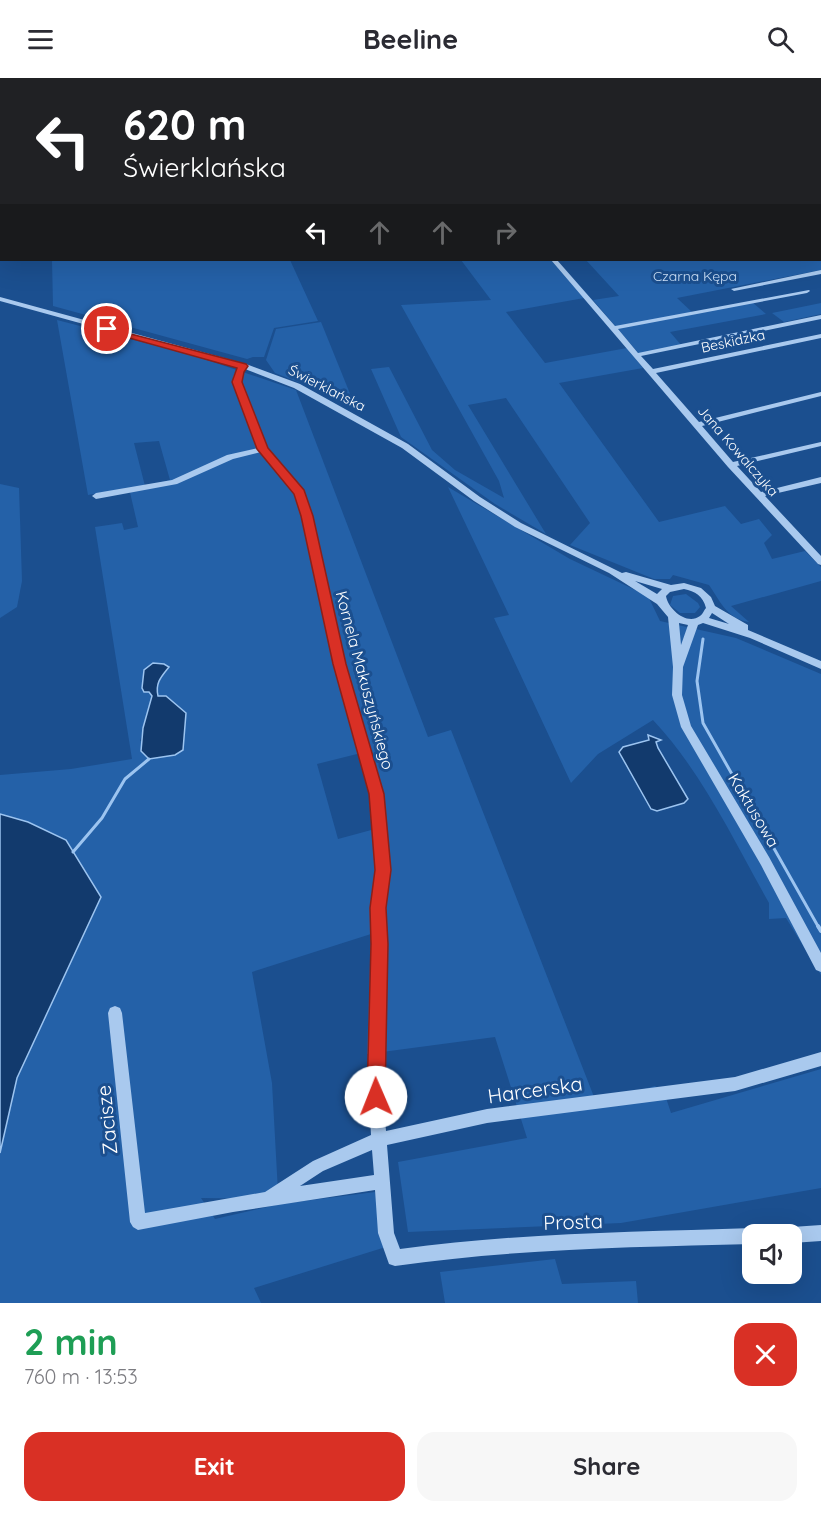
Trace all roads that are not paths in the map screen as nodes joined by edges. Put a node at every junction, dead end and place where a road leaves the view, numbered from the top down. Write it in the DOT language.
graph roads {
  1 [pos="555,261"];
  2 [pos="821,272"];
  3 [pos="734,289"];
  4 [pos="807,291"];
  5 [pos="0,299"];
  6 [pos="821,316"];
  7 [pos="614,328"];
  8 [pos="821,336"];
  9 [pos="637,356"];
  10 [pos="243,366"];
  11 [pos="651,372"];
  12 [pos="821,393"];
  13 [pos="698,425"];
  14 [pos="821,444"];
  15 [pos="263,449"];
  16 [pos="731,465"];
  17 [pos="821,480"];
  18 [pos="758,495"];
  19 [pos="96,496"];
  20 [pos="821,562"];
  21 [pos="612,571"];
  22 [pos="670,588"];
  23 [pos="660,602"];
  24 [pos="711,608"];
  25 [pos="673,617"];
  26 [pos="698,620"];
  27 [pos="754,635"];
  28 [pos="821,665"];
  29 [pos="678,667"];
  30 [pos="821,966"];
  31 [pos="115,1013"];
  32 [pos="821,1059"];
  33 [pos="378,1140"];
  34 [pos="381,1182"];
  35 [pos="267,1199"];
  36 [pos="138,1222"];
  37 [pos="821,1233"];
  38 [pos="802,1234"];
  39 [pos="742,1236"];
  40 [pos="395,1258"];
  1 -- 7 [label="street, Jana Kowalczyka"];
  2 -- 3 [label="street"];
  4 -- 7 [label="street"];
  5 -- 10 [label="street, Świerklańska"];
  6 -- 9 [label="street"];
  7 -- 9 [label="street, Jana Kowalczyka"];
  8 -- 11 [label="street, Beskidzka"];
  9 -- 11 [label="street, Jana Kowalczyka"];
  10 -- 15 [label="street, Kornela Makuszyńskiego"];
  10 -- 21 [label="street, Świerklańska"];
  11 -- 13 [label="street, Jana Kowalczyka"];
  12 -- 13 [label="street"];
  13 -- 16 [label="street, Jana Kowalczyka"];
  14 -- 16 [label="street"];
  15 -- 19 [label="street"];
  15 -- 33 [label="street, Kornela Makuszyńskiego"];
  16 -- 18 [label="street, Jana Kowalczyka"];
  17 -- 18 [label="street"];
  18 -- 20 [label="street, Jana Kowalczyka"];
  21 -- 22 [label="street, Świerklańska"];
  21 -- 23 [label="street, Świerklańska"];
  22 -- 23 [label="street"];
  22 -- 24 [label="street"];
  23 -- 25 [label="street"];
  24 -- 26 [label="street"];
  24 -- 27 [label="street"];
  25 -- 26 [label="street"];
  25 -- 29 [label="street, Kaktusowa"];
  26 -- 27 [label="street"];
  26 -- 29 [label="street, Kaktusowa"];
  27 -- 28 [label="street"];
  29 -- 30 [label="street, Kaktusowa"];
  31 -- 36 [label="street, Zacisze"];
  32 -- 33 [label="street, Harcerska"];
  33 -- 34 [label="street, Kornela Makuszyńskiego"];
  33 -- 35 [label="street, Harcerska"];
  34 -- 35 [label="street, Harcerska"];
  34 -- 40 [label="street, Kornela Makuszyńskiego"];
  35 -- 36 [label="street, Harcerska"];
  37 -- 38 [label="street"];
  39 -- 40 [label="street, Prosta"];
}
